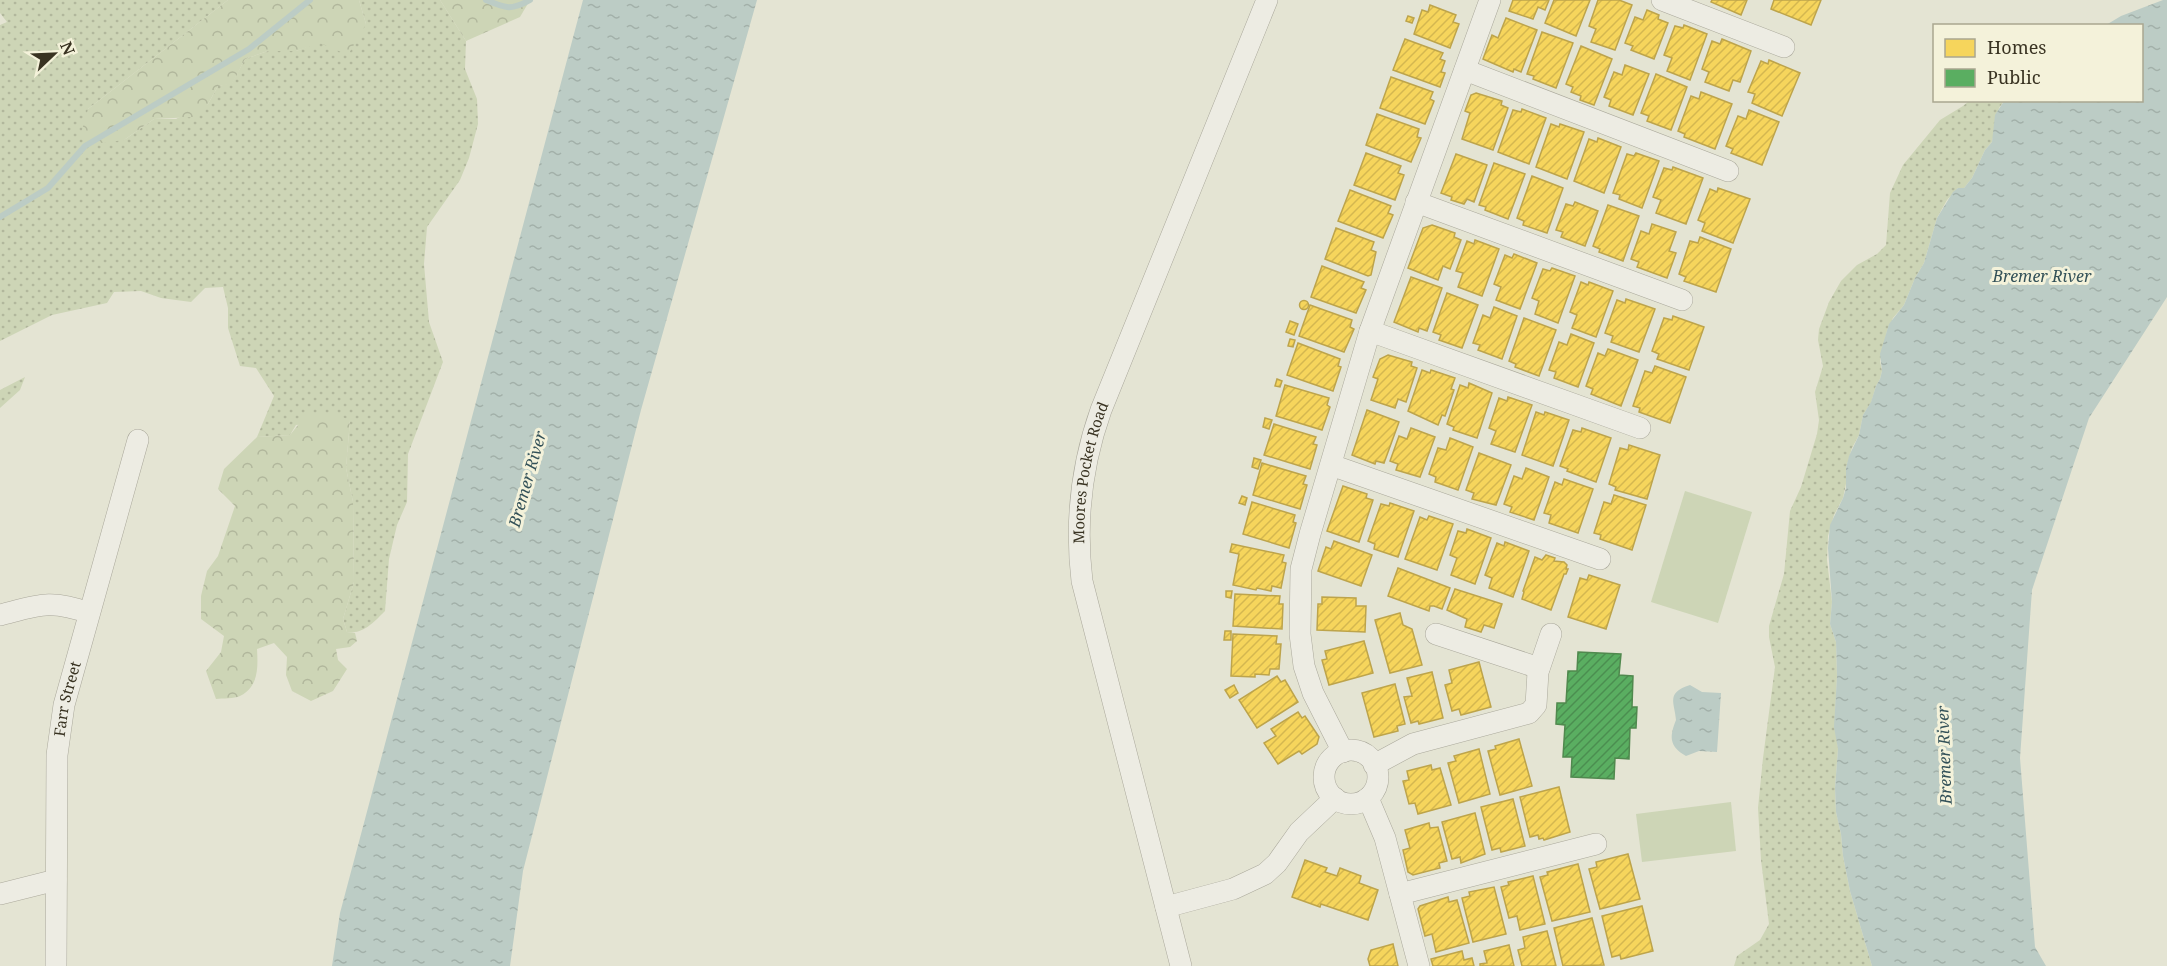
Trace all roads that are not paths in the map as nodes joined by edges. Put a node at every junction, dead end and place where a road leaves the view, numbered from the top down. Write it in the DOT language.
graph roads {
  1 [pos="1267,0"];
  2 [pos="1490,0"];
  3 [pos="1662,0"];
  4 [pos="1784,47"];
  5 [pos="1465,70"];
  6 [pos="1728,171"];
  7 [pos="1416,202"];
  8 [pos="1682,300"];
  9 [pos="1370,331"];
  10 [pos="1640,428"];
  11 [pos="138,440"];
  12 [pos="1330,465"];
  13 [pos="1600,559"];
  14 [pos="89,613"];
  15 [pos="0,615"];
  16 [pos="1436,633"];
  17 [pos="1551,634"];
  18 [pos="1539,668"];
  19 [pos="1343,752"];
  20 [pos="1374,765"];
  21 [pos="1335,798"];
  22 [pos="1368,798"];
  23 [pos="1596,844"];
  24 [pos="56,880"];
  25 [pos="0,894"];
  26 [pos="1400,894"];
  27 [pos="1166,907"];
  28 [pos="56,966"];
  29 [pos="1181,966"];
  30 [pos="1419,966"];
  1 -- 27 [label="street, Moores Pocket Road"];
  2 -- 5 [label="street"];
  3 -- 4 [label="street"];
  5 -- 6 [label="street"];
  5 -- 7 [label="street"];
  7 -- 8 [label="street"];
  7 -- 9 [label="street"];
  9 -- 10 [label="street"];
  9 -- 12 [label="street"];
  11 -- 14 [label="street, Farr Street"];
  12 -- 13 [label="street"];
  12 -- 19 [label="street"];
  14 -- 15 [label="street"];
  14 -- 24 [label="street, Farr Street"];
  16 -- 18 [label="street"];
  17 -- 18 [label="street"];
  18 -- 20 [label="street"];
  19 -- 20 [label="street"];
  19 -- 21 [label="street"];
  20 -- 22 [label="street"];
  21 -- 22 [label="street"];
  21 -- 27 [label="street"];
  22 -- 26 [label="street"];
  23 -- 26 [label="street"];
  24 -- 25 [label="street"];
  24 -- 28 [label="street, Farr Street"];
  26 -- 30 [label="street"];
  27 -- 29 [label="street, Moores Pocket Road"];
}
